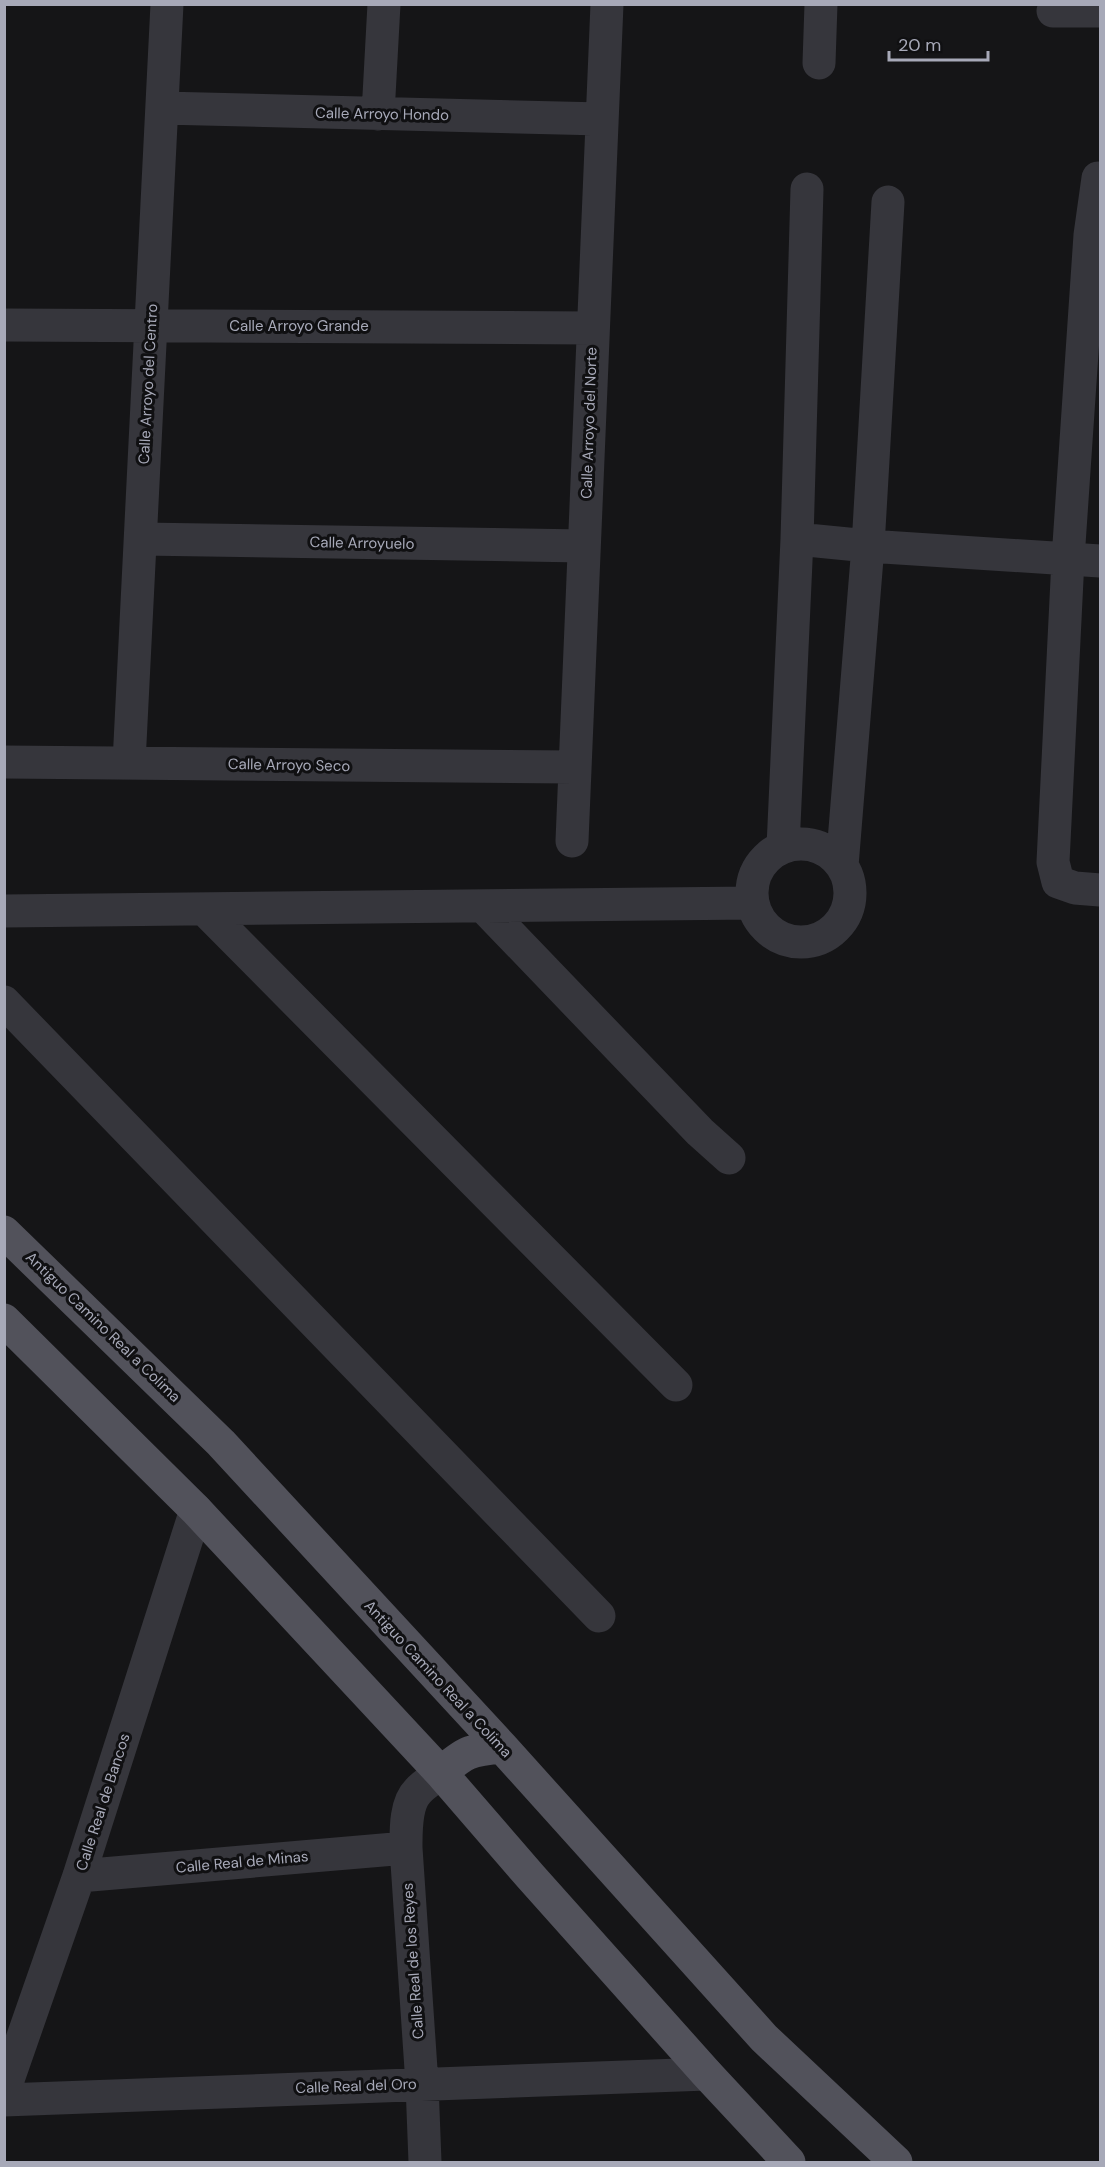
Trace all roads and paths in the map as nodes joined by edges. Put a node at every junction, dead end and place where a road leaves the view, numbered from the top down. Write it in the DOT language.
graph roads {
  1 [pos="167,4"];
  2 [pos="384,4"];
  3 [pos="607,4"];
  4 [pos="821,4"];
  5 [pos="1053,11"];
  6 [pos="1101,11"];
  7 [pos="819,63"];
  8 [pos="162,108"];
  9 [pos="378,114"];
  10 [pos="602,119"];
  11 [pos="1098,178"];
  12 [pos="807,189"];
  13 [pos="888,202"];
  14 [pos="1095,235"];
  15 [pos="4,325"];
  16 [pos="151,326"];
  17 [pos="593,328"];
  18 [pos="141,539"];
  19 [pos="797,539"];
  20 [pos="584,546"];
  21 [pos="868,546"];
  22 [pos="1068,559"];
  23 [pos="1101,561"];
  24 [pos="4,762"];
  25 [pos="129,763"];
  26 [pos="574,767"];
  27 [pos="572,841"];
  28 [pos="783,848"];
  29 [pos="842,866"];
  30 [pos="1101,890"];
  31 [pos="753,903"];
  32 [pos="483,906"];
  33 [pos="204,909"];
  34 [pos="4,911"];
  35 [pos="4,1002"];
  36 [pos="729,1158"];
  37 [pos="4,1232"];
  38 [pos="4,1320"];
  39 [pos="676,1385"];
  40 [pos="196,1510"];
  41 [pos="598,1616"];
  42 [pos="502,1747"];
  43 [pos="441,1773"];
  44 [pos="406,1848"];
  45 [pos="79,1876"];
  46 [pos="707,2074"];
  47 [pos="422,2084"];
  48 [pos="4,2091"];
  49 [pos="4,2100"];
  50 [pos="425,2163"];
  51 [pos="789,2163"];
  52 [pos="896,2163"];
  1 -- 8 [label="street, Calle Arroyo del Centro"];
  2 -- 9 [label="street"];
  3 -- 10 [label="street, Calle Arroyo del Norte"];
  4 -- 7 [label="street"];
  5 -- 6 [label="street"];
  8 -- 9 [label="street, Calle Arroyo Hondo"];
  8 -- 16 [label="street, Calle Arroyo del Centro"];
  9 -- 10 [label="street, Calle Arroyo Hondo"];
  10 -- 17 [label="street, Calle Arroyo del Norte"];
  11 -- 14 [label="street"];
  12 -- 19 [label="street"];
  13 -- 21 [label="street"];
  14 -- 22 [label="street"];
  15 -- 16 [label="street, Calle Arroyo Grande"];
  16 -- 17 [label="street, Calle Arroyo Grande"];
  16 -- 18 [label="street, Calle Arroyo del Centro"];
  17 -- 20 [label="street, Calle Arroyo del Norte"];
  18 -- 20 [label="street, Calle Arroyuelo"];
  18 -- 25 [label="street, Calle Arroyo del Centro"];
  19 -- 21 [label="street"];
  19 -- 28 [label="street"];
  20 -- 26 [label="street, Calle Arroyo del Norte"];
  21 -- 22 [label="street"];
  21 -- 29 [label="street"];
  22 -- 23 [label="street"];
  22 -- 30 [label="street"];
  24 -- 25 [label="street, Calle Arroyo Seco"];
  25 -- 26 [label="street, Calle Arroyo Seco"];
  26 -- 27 [label="street, Calle Arroyo del Norte"];
  28 -- 29 [label="street"];
  28 -- 31 [label="street"];
  29 -- 31 [label="street"];
  31 -- 32 [label="street"];
  32 -- 33 [label="street"];
  32 -- 36 [label="street"];
  33 -- 34 [label="street"];
  33 -- 39 [label="street"];
  35 -- 41 [label="street"];
  37 -- 42 [label="main road, Antiguo Camino Real a Colima"];
  38 -- 40 [label="main road"];
  40 -- 43 [label="main road"];
  40 -- 45 [label="street, Calle Real de Bancos"];
  42 -- 43 [label="main road"];
  42 -- 52 [label="main road, Antiguo Camino Real a Colima"];
  43 -- 44 [label="street, Calle Real de los Reyes"];
  43 -- 46 [label="main road"];
  44 -- 45 [label="street, Calle Real de Minas"];
  44 -- 47 [label="street, Calle Real de los Reyes"];
  45 -- 48 [label="street, Calle Real de Bancos"];
  46 -- 47 [label="street, Calle Real del Oro"];
  46 -- 51 [label="main road"];
  47 -- 49 [label="street, Calle Real del Oro"];
  47 -- 50 [label="street, Calle Real de los Reyes"];
}
